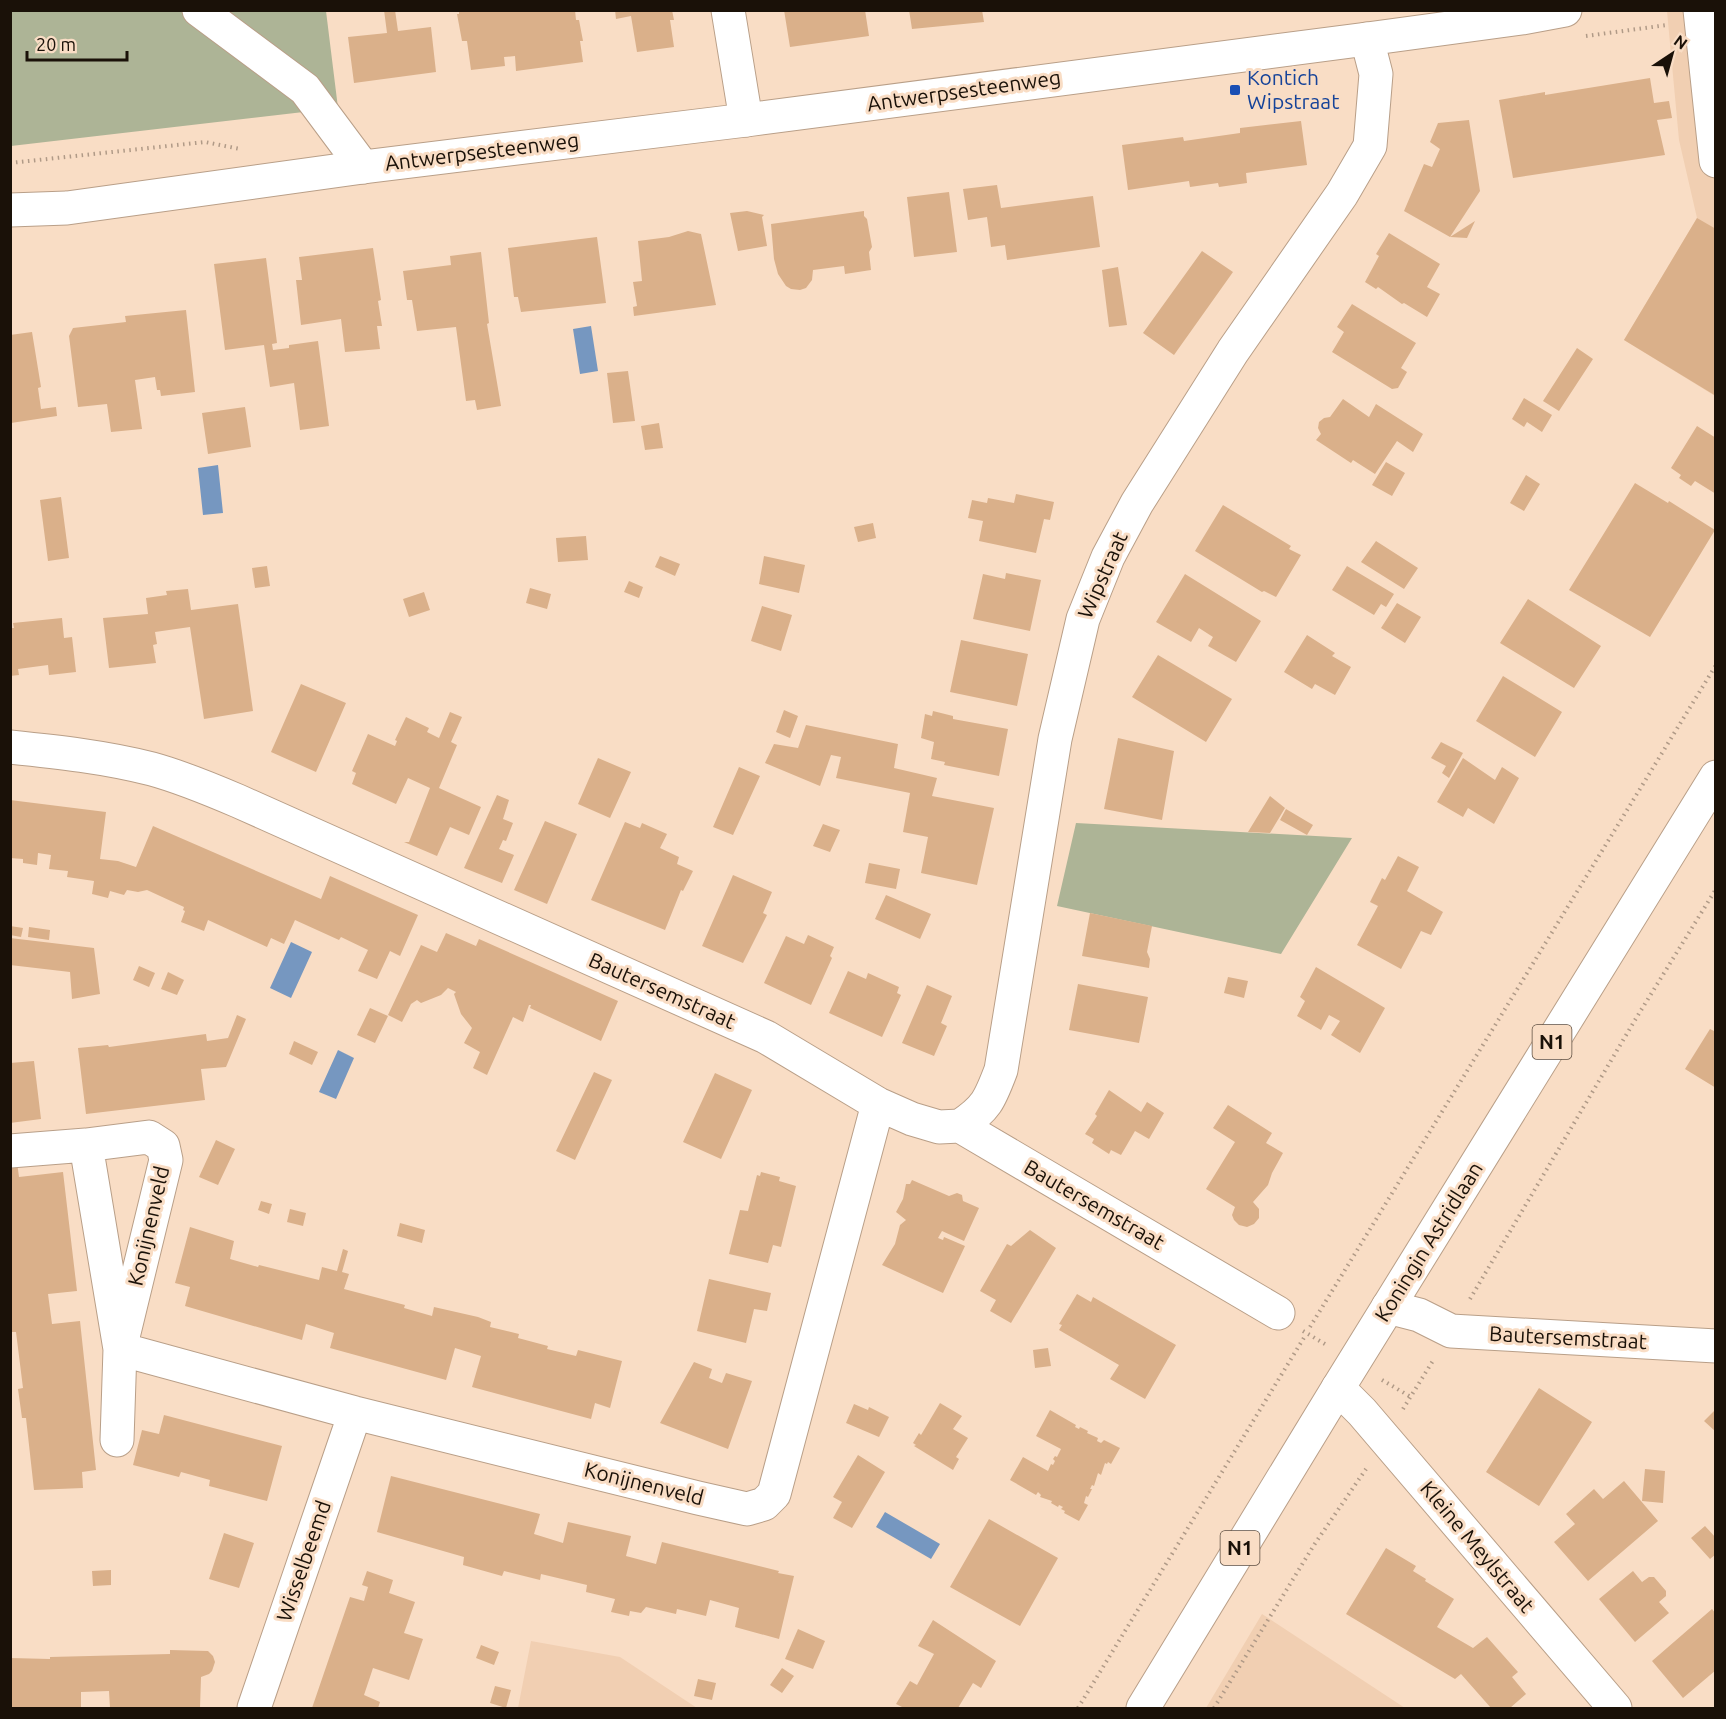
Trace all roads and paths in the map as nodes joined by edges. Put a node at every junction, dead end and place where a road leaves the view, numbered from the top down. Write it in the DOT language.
graph roads {
  1 [pos="199,10"];
  2 [pos="728,10"];
  3 [pos="1565,10"];
  4 [pos="1700,10"];
  5 [pos="1367,39"];
  6 [pos="746,120"];
  7 [pos="1716,161"];
  8 [pos="363,167"];
  9 [pos="10,210"];
  10 [pos="1716,665"];
  11 [pos="10,747"];
  12 [pos="1716,777"];
  13 [pos="1716,889"];
  14 [pos="878,1104"];
  15 [pos="960,1126"];
  16 [pos="86,1145"];
  17 [pos="10,1150"];
  18 [pos="1389,1307"];
  19 [pos="1278,1313"];
  20 [pos="1451,1331"];
  21 [pos="1716,1346"];
  22 [pos="120,1349"];
  23 [pos="1338,1388"];
  24 [pos="355,1413"];
  25 [pos="1384,1439"];
  26 [pos="117,1440"];
  27 [pos="254,1708"];
  28 [pos="1078,1708"];
  29 [pos="1143,1708"];
  30 [pos="1214,1708"];
  31 [pos="1615,1708"];
  1 -- 8 [label="street, Antwerpsesteenweg"];
  2 -- 6 [label="street"];
  3 -- 5 [label="street, Antwerpsesteenweg"];
  4 -- 7 [label="street"];
  5 -- 6 [label="street, Antwerpsesteenweg"];
  5 -- 15 [label="street, Wipstraat"];
  6 -- 8 [label="street, Antwerpsesteenweg"];
  8 -- 9 [label="street, Antwerpsesteenweg"];
  10 -- 28 [label="path"];
  11 -- 14 [label="street, Bautersemstraat"];
  12 -- 18 [label="street, Koningin Astridlaan / N1"];
  13 -- 20 [label="path"];
  14 -- 15 [label="street, Bautersemstraat"];
  14 -- 24 [label="street, Konijnenveld"];
  15 -- 19 [label="street, Bautersemstraat"];
  16 -- 17 [label="street, Konijnenveld"];
  16 -- 22 [label="street, Konijnenveld"];
  16 -- 22 [label="street, Konijnenveld"];
  18 -- 20 [label="street, Bautersemstraat"];
  18 -- 23 [label="street, Koningin Astridlaan / N1"];
  20 -- 21 [label="street, Bautersemstraat"];
  20 -- 25 [label="path"];
  22 -- 24 [label="street, Konijnenveld"];
  22 -- 26 [label="street, Konijnenveld"];
  23 -- 25 [label="street, Kleine Meylstraat"];
  23 -- 29 [label="street, Koningin Astridlaan / N1"];
  24 -- 27 [label="street, Wisselbeemd"];
  25 -- 30 [label="path"];
  25 -- 31 [label="street, Kleine Meylstraat"];
}
